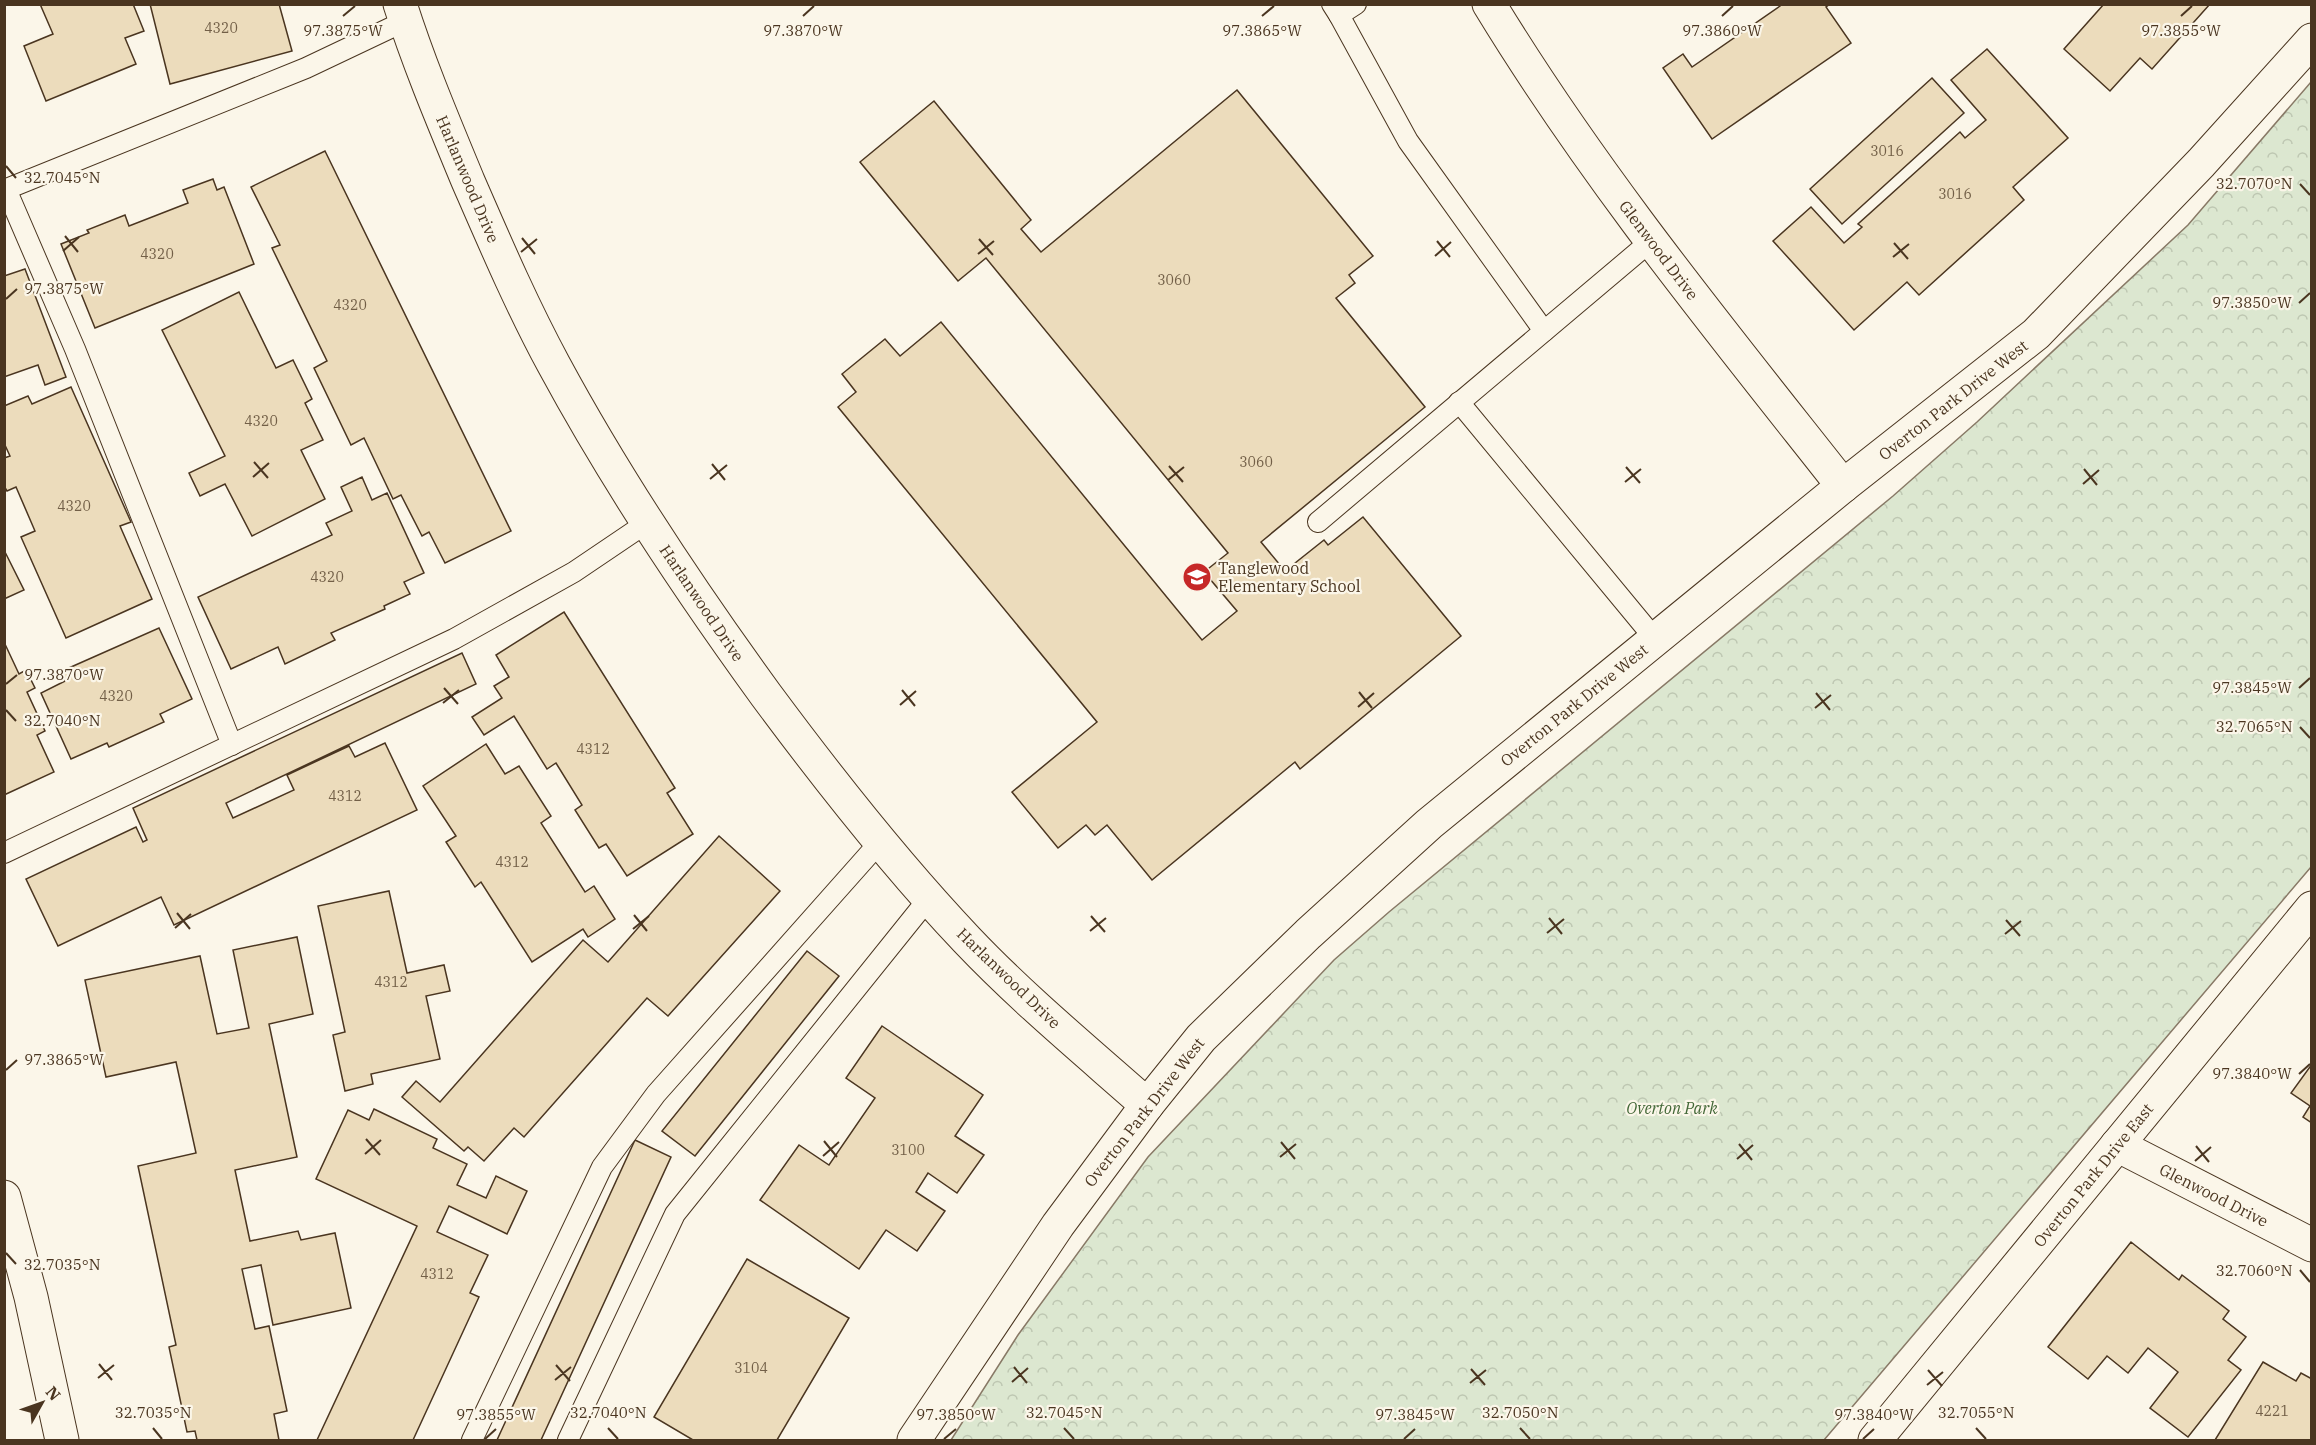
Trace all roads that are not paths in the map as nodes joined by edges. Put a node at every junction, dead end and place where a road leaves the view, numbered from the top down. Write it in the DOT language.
graph roads {
  1 [pos="1356,4"];
  2 [pos="1489,4"];
  3 [pos="1335,10"];
  4 [pos="403,13"];
  5 [pos="2312,40"];
  6 [pos="5,189"];
  7 [pos="1651,241"];
  8 [pos="1544,331"];
  9 [pos="1459,402"];
  10 [pos="1843,486"];
  11 [pos="648,522"];
  12 [pos="1318,522"];
  13 [pos="1655,639"];
  14 [pos="232,745"];
  15 [pos="879,843"];
  16 [pos="4,853"];
  17 [pos="929,898"];
  18 [pos="2312,908"];
  19 [pos="1147,1105"];
  20 [pos="2117,1145"];
  21 [pos="4,1197"];
  22 [pos="2312,1245"];
  23 [pos="62,1440"];
  24 [pos="472,1440"];
  25 [pos="568,1440"];
  26 [pos="914,1440"];
  27 [pos="1875,1440"];
  1 -- 3 [label="lane"];
  2 -- 7 [label="street, Glenwood Drive"];
  3 -- 8 [label="lane"];
  4 -- 6 [label="lane"];
  4 -- 11 [label="street, Harlanwood Drive"];
  5 -- 10 [label="street, Overton Park Drive West"];
  6 -- 14 [label="lane"];
  7 -- 8 [label="lane"];
  7 -- 10 [label="street, Glenwood Drive"];
  8 -- 9 [label="lane"];
  9 -- 12 [label="lane"];
  9 -- 13 [label="lane"];
  10 -- 13 [label="street, Overton Park Drive West"];
  11 -- 14 [label="lane"];
  11 -- 15 [label="street, Harlanwood Drive"];
  13 -- 19 [label="street, Overton Park Drive West"];
  14 -- 16 [label="lane"];
  15 -- 17 [label="street, Harlanwood Drive"];
  15 -- 24 [label="lane"];
  17 -- 19 [label="street, Harlanwood Drive"];
  17 -- 25 [label="lane"];
  18 -- 20 [label="street, Overton Park Drive East"];
  19 -- 26 [label="street, Overton Park Drive West"];
  20 -- 22 [label="street, Glenwood Drive"];
  20 -- 27 [label="street, Overton Park Drive East"];
  21 -- 23 [label="street"];
}
